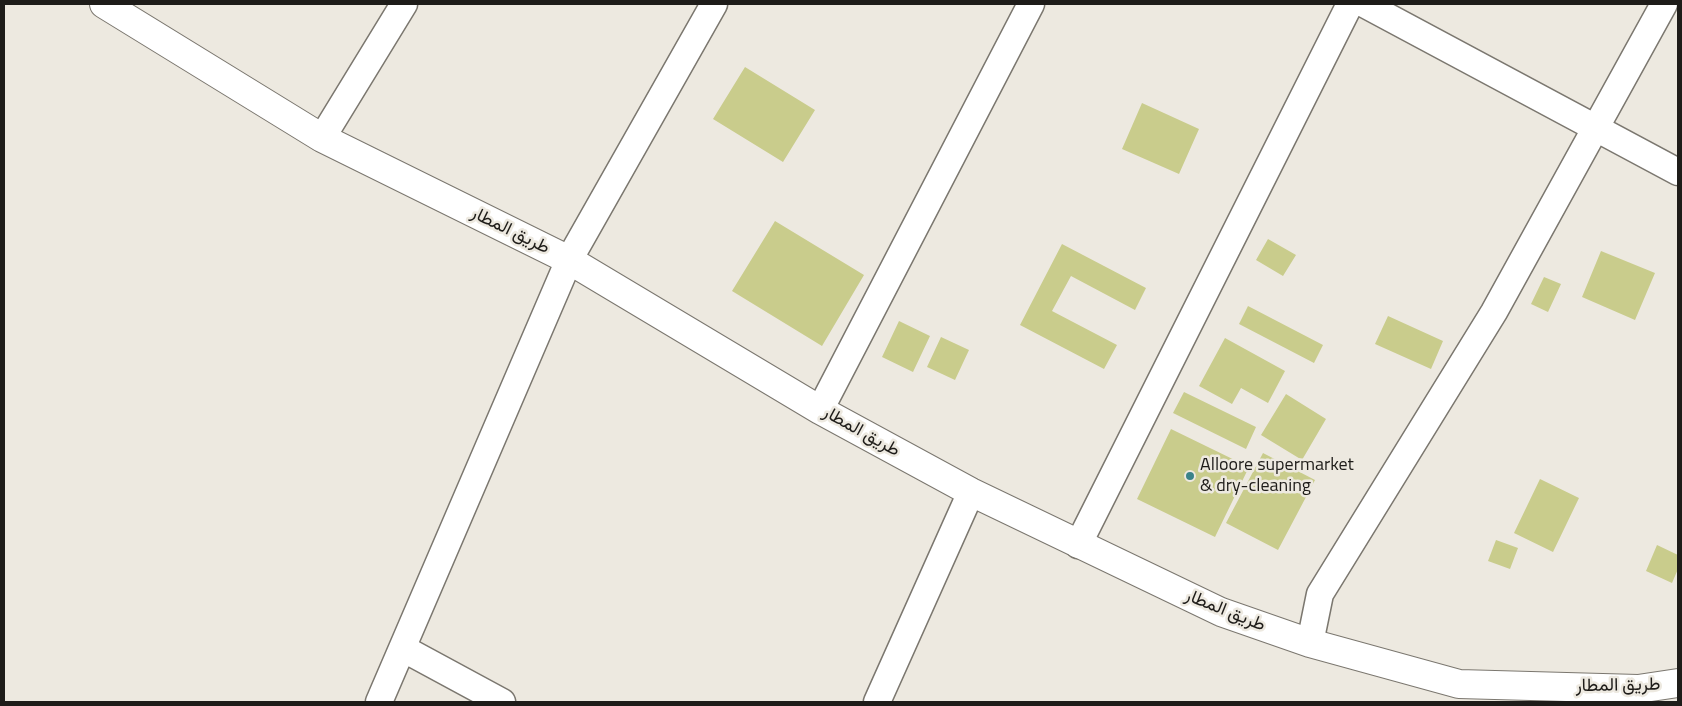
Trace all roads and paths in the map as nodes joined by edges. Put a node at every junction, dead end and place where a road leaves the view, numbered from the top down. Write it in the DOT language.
graph roads {
  1 [pos="104,4"];
  2 [pos="404,4"];
  3 [pos="714,4"];
  4 [pos="1032,4"];
  5 [pos="1350,4"];
  6 [pos="1364,4"];
  7 [pos="1664,4"];
  8 [pos="1595,128"];
  9 [pos="322,138"];
  10 [pos="1678,172"];
  11 [pos="569,260"];
  12 [pos="820,410"];
  13 [pos="971,492"];
  14 [pos="1078,545"];
  15 [pos="1310,642"];
  16 [pos="404,649"];
  17 [pos="1678,683"];
  18 [pos="379,702"];
  19 [pos="502,702"];
  20 [pos="877,702"];
  1 -- 9 [label="main road, طريق المطار"];
  2 -- 9 [label="street"];
  3 -- 11 [label="street"];
  4 -- 12 [label="street"];
  5 -- 14 [label="street"];
  6 -- 8 [label="street"];
  7 -- 8 [label="street"];
  8 -- 10 [label="street"];
  8 -- 15 [label="street"];
  9 -- 11 [label="main road, طريق المطار"];
  11 -- 12 [label="main road, طريق المطار"];
  11 -- 16 [label="street"];
  12 -- 13 [label="main road, طريق المطار"];
  13 -- 14 [label="main road, طريق المطار"];
  13 -- 20 [label="street"];
  14 -- 15 [label="main road, طريق المطار"];
  15 -- 17 [label="main road, طريق المطار"];
  16 -- 18 [label="street"];
  16 -- 19 [label="street"];
}
